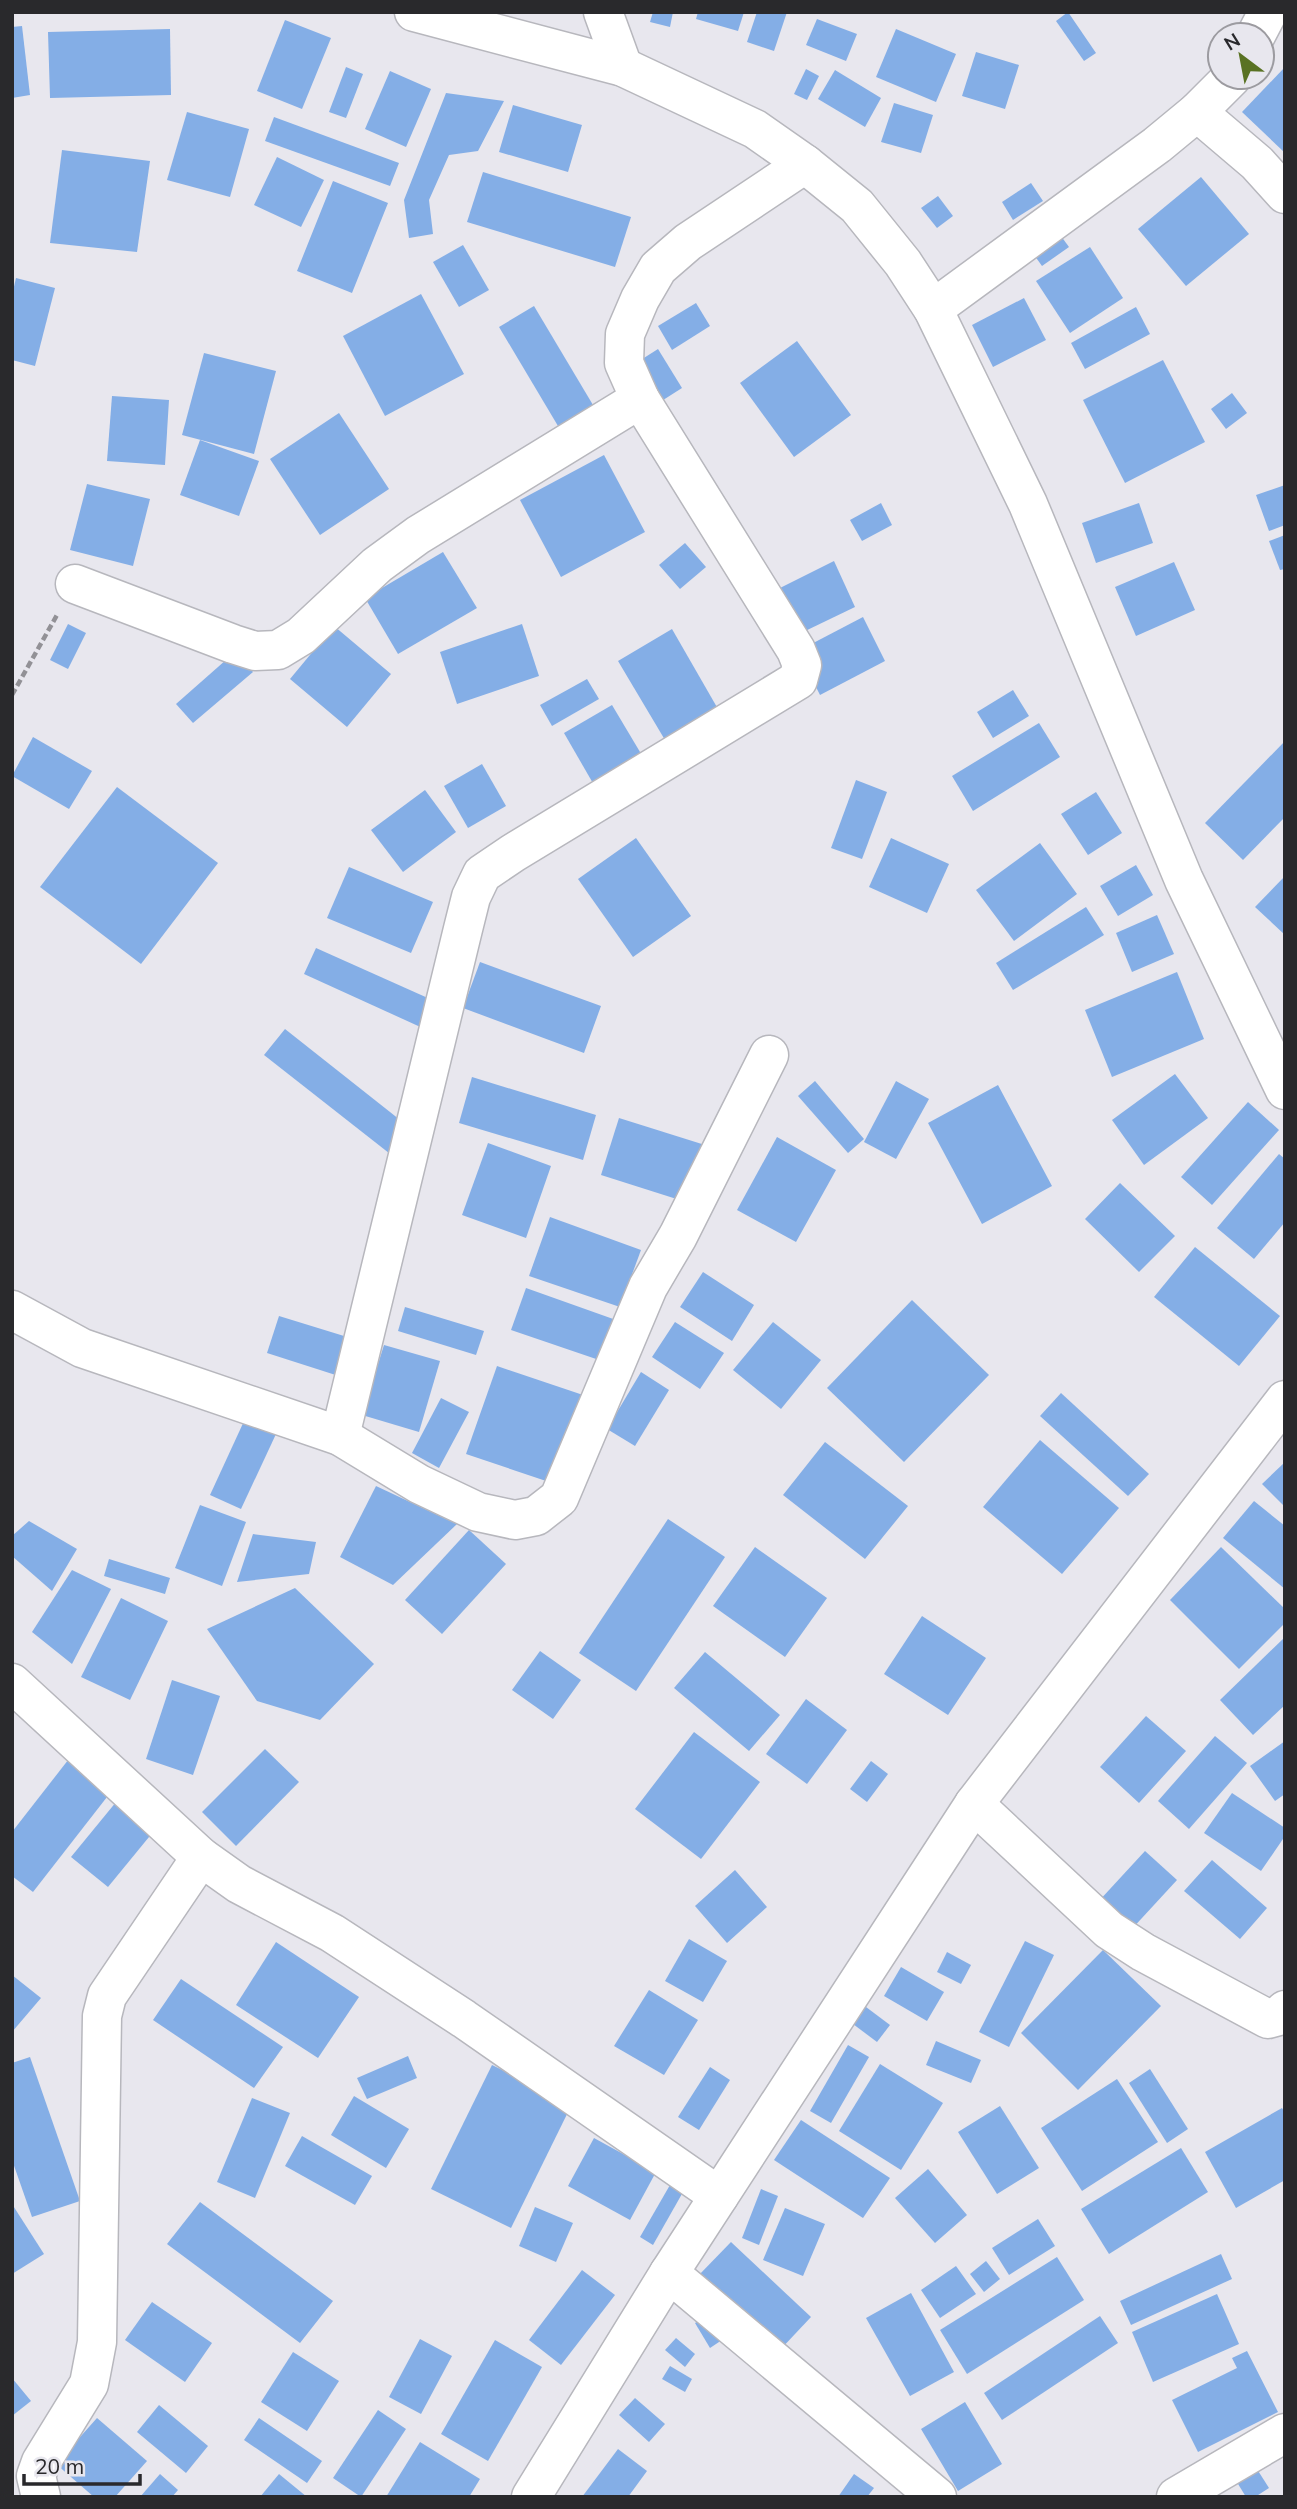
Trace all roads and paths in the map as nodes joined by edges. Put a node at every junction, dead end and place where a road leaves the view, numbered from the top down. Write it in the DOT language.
graph roads {
  1 [pos="414,12"];
  2 [pos="603,12"];
  3 [pos="623,67"];
  4 [pos="1217,91"];
  5 [pos="1197,112"];
  6 [pos="805,164"];
  7 [pos="1285,194"];
  8 [pos="933,309"];
  9 [pos="640,399"];
  10 [pos="75,584"];
  11 [pos="12,695"];
  12 [pos="769,1055"];
  13 [pos="1285,1090"];
  14 [pos="12,1310"];
  15 [pos="1285,1400"];
  16 [pos="340,1436"];
  17 [pos="12,1683"];
  18 [pos="974,1804"];
  19 [pos="201,1857"];
  20 [pos="1285,2010"];
  21 [pos="719,2196"];
  22 [pos="669,2273"];
  23 [pos="1285,2433"];
  24 [pos="41,2497"];
  25 [pos="531,2497"];
  26 [pos="936,2497"];
  27 [pos="1176,2497"];
  1 -- 3 [label="street"];
  2 -- 3 [label="street"];
  3 -- 6 [label="street"];
  4 -- 5 [label="street"];
  5 -- 7 [label="street"];
  5 -- 8 [label="street"];
  6 -- 8 [label="street"];
  6 -- 9 [label="street"];
  8 -- 13 [label="street"];
  9 -- 10 [label="street"];
  9 -- 16 [label="street"];
  10 -- 11 [label="path"];
  12 -- 16 [label="street"];
  14 -- 16 [label="street"];
  15 -- 18 [label="street"];
  17 -- 19 [label="street"];
  18 -- 20 [label="street"];
  18 -- 21 [label="street"];
  19 -- 21 [label="street"];
  19 -- 24 [label="street"];
  21 -- 22 [label="street"];
  22 -- 25 [label="street"];
  22 -- 26 [label="street"];
  23 -- 27 [label="street"];
}
